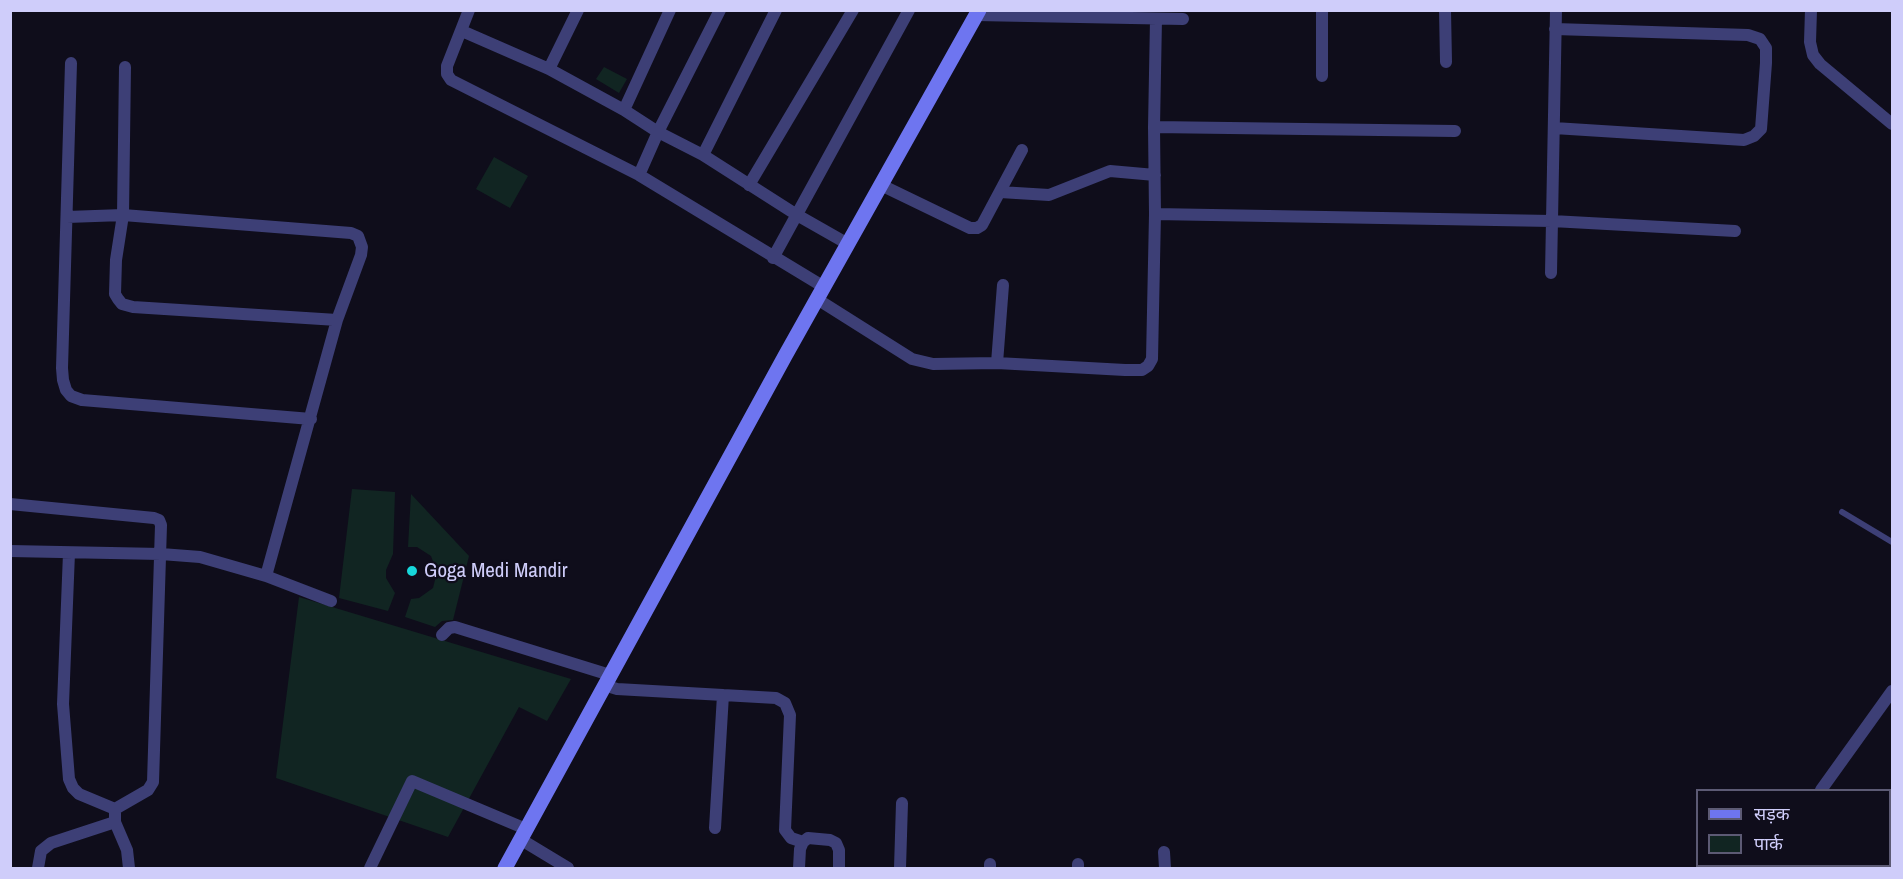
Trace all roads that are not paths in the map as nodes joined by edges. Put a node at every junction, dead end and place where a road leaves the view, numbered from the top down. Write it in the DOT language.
graph roads {
  1 [pos="469,10"];
  2 [pos="578,10"];
  3 [pos="670,10"];
  4 [pos="720,10"];
  5 [pos="776,10"];
  6 [pos="853,10"];
  7 [pos="909,10"];
  8 [pos="1322,10"];
  9 [pos="1445,10"];
  10 [pos="1556,10"];
  11 [pos="1811,10"];
  12 [pos="978,13"];
  13 [pos="1156,19"];
  14 [pos="1183,19"];
  15 [pos="1555,29"];
  16 [pos="462,31"];
  17 [pos="1446,62"];
  18 [pos="71,63"];
  19 [pos="125,67"];
  20 [pos="549,69"];
  21 [pos="1322,76"];
  22 [pos="624,110"];
  23 [pos="1893,124"];
  24 [pos="1154,127"];
  25 [pos="1554,128"];
  26 [pos="1455,131"];
  27 [pos="658,132"];
  28 [pos="1022,150"];
  29 [pos="703,155"];
  30 [pos="639,175"];
  31 [pos="1155,175"];
  32 [pos="749,185"];
  33 [pos="881,185"];
  34 [pos="1000,192"];
  35 [pos="1155,214"];
  36 [pos="123,215"];
  37 [pos="797,215"];
  38 [pos="67,217"];
  39 [pos="1552,221"];
  40 [pos="1735,231"];
  41 [pos="848,244"];
  42 [pos="773,258"];
  43 [pos="1551,273"];
  44 [pos="1003,285"];
  45 [pos="821,293"];
  46 [pos="337,320"];
  47 [pos="997,363"];
  48 [pos="311,419"];
  49 [pos="10,504"];
  50 [pos="1842,512"];
  51 [pos="1893,542"];
  52 [pos="10,551"];
  53 [pos="69,553"];
  54 [pos="161,554"];
  55 [pos="266,576"];
  56 [pos="331,601"];
  57 [pos="442,635"];
  58 [pos="607,680"];
  59 [pos="1893,691"];
  60 [pos="723,695"];
  61 [pos="1822,789"];
  62 [pos="902,803"];
  63 [pos="115,809"];
  64 [pos="115,822"];
  65 [pos="715,828"];
  66 [pos="523,834"];
  67 [pos="802,842"];
  68 [pos="1164,852"];
  69 [pos="38,868"];
  70 [pos="129,868"];
  71 [pos="370,868"];
  72 [pos="505,868"];
  73 [pos="568,868"];
  74 [pos="799,868"];
  75 [pos="839,868"];
  76 [pos="900,868"];
  77 [pos="1165,868"];
  1 -- 16 [label="street"];
  2 -- 20 [label="street"];
  3 -- 22 [label="street"];
  4 -- 27 [label="street"];
  5 -- 29 [label="street"];
  6 -- 32 [label="street"];
  7 -- 37 [label="street"];
  8 -- 21 [label="street"];
  9 -- 17 [label="street"];
  10 -- 15 [label="street"];
  11 -- 23 [label="street"];
  12 -- 13 [label="street"];
  12 -- 33 [label="street"];
  13 -- 14 [label="street"];
  13 -- 24 [label="street"];
  15 -- 25 [label="street"];
  15 -- 25 [label="street"];
  16 -- 20 [label="street"];
  16 -- 30 [label="street"];
  18 -- 38 [label="street"];
  19 -- 36 [label="street"];
  20 -- 22 [label="street"];
  22 -- 27 [label="street"];
  24 -- 26 [label="street"];
  24 -- 31 [label="street"];
  25 -- 39 [label="street"];
  27 -- 29 [label="street"];
  27 -- 30 [label="street"];
  28 -- 34 [label="street"];
  29 -- 32 [label="street"];
  30 -- 42 [label="street"];
  31 -- 34 [label="street"];
  31 -- 35 [label="street"];
  32 -- 37 [label="street"];
  33 -- 34 [label="street"];
  33 -- 41 [label="street"];
  35 -- 39 [label="street"];
  35 -- 47 [label="street"];
  36 -- 38 [label="street"];
  36 -- 46 [label="street"];
  36 -- 46 [label="street"];
  37 -- 41 [label="street"];
  37 -- 42 [label="street"];
  38 -- 48 [label="street"];
  39 -- 40 [label="street"];
  39 -- 43 [label="street"];
  41 -- 45 [label="street"];
  42 -- 45 [label="street"];
  44 -- 47 [label="street"];
  45 -- 47 [label="street"];
  45 -- 58 [label="street"];
  46 -- 48 [label="street"];
  48 -- 55 [label="street"];
  49 -- 54 [label="street"];
  50 -- 51 [label="lane"];
  52 -- 53 [label="street"];
  53 -- 54 [label="street"];
  53 -- 63 [label="street"];
  54 -- 55 [label="street"];
  54 -- 63 [label="street"];
  55 -- 56 [label="street"];
  57 -- 58 [label="street"];
  58 -- 60 [label="street"];
  58 -- 66 [label="street"];
  59 -- 61 [label="street"];
  60 -- 65 [label="street"];
  60 -- 67 [label="street"];
  62 -- 76 [label="street"];
  63 -- 64 [label="street"];
  64 -- 69 [label="street"];
  64 -- 70 [label="street"];
  66 -- 71 [label="street"];
  66 -- 72 [label="street"];
  66 -- 73 [label="street"];
  67 -- 74 [label="street"];
  67 -- 75 [label="street"];
  68 -- 77 [label="street"];
}
